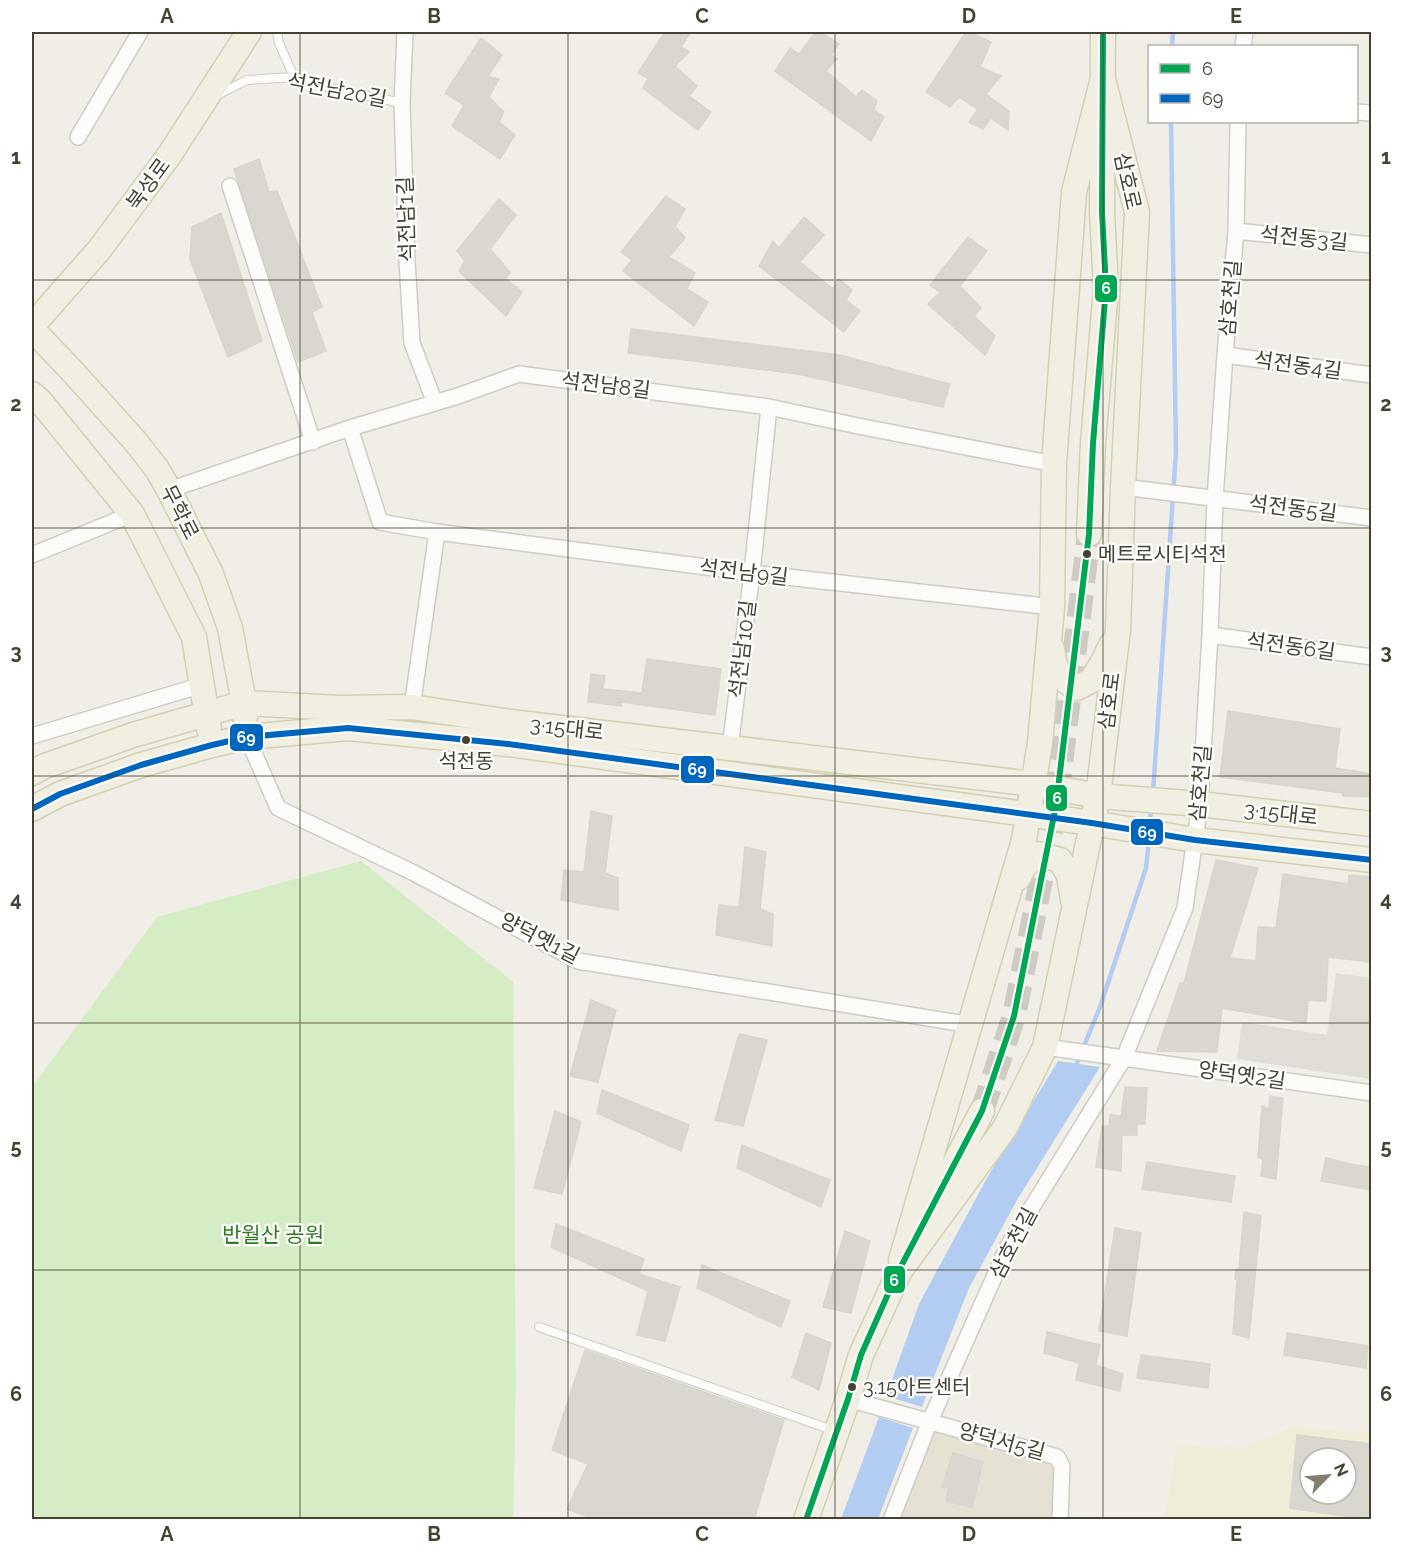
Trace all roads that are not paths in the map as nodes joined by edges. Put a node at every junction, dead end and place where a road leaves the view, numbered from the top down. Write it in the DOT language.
graph roads {
  1 [pos="140,32"];
  2 [pos="249,32"];
  3 [pos="277,32"];
  4 [pos="405,32"];
  5 [pos="1103,32"];
  6 [pos="294,78"];
  7 [pos="1103,79"];
  8 [pos="204,101"];
  9 [pos="402,103"];
  10 [pos="1238,123"];
  11 [pos="78,138"];
  12 [pos="230,186"];
  13 [pos="1236,231"];
  14 [pos="1371,245"];
  15 [pos="32,327"];
  16 [pos="1225,355"];
  17 [pos="1371,375"];
  18 [pos="32,394"];
  19 [pos="435,403"];
  20 [pos="769,406"];
  21 [pos="350,428"];
  22 [pos="313,442"];
  23 [pos="1054,464"];
  24 [pos="1129,488"];
  25 [pos="170,490"];
  26 [pos="1210,498"];
  27 [pos="132,514"];
  28 [pos="1371,518"];
  29 [pos="438,532"];
  30 [pos="1089,534"];
  31 [pos="32,555"];
  32 [pos="752,573"];
  33 [pos="1052,606"];
  34 [pos="1118,630"];
  35 [pos="1210,635"];
  36 [pos="1049,638"];
  37 [pos="1371,657"];
  38 [pos="202,685"];
  39 [pos="244,703"];
  40 [pos="412,707"];
  41 [pos="206,714"];
  42 [pos="32,736"];
  43 [pos="247,737"];
  44 [pos="212,745"];
  45 [pos="730,748"];
  46 [pos="32,773"];
  47 [pos="1034,784"];
  48 [pos="1104,796"];
  49 [pos="1196,803"];
  50 [pos="32,808"];
  51 [pos="1028,815"];
  52 [pos="1100,824"];
  53 [pos="1371,824"];
  54 [pos="1191,839"];
  55 [pos="1371,860"];
  56 [pos="1008,894"];
  57 [pos="1074,911"];
  58 [pos="970,1025"];
  59 [pos="1052,1047"];
  60 [pos="1119,1057"];
  61 [pos="1371,1093"];
  62 [pos="982,1111"];
  63 [pos="896,1276"];
  64 [pos="539,1328"];
  65 [pos="848,1399"];
  66 [pos="925,1420"];
  67 [pos="837,1432"];
  68 [pos="806,1520"];
  69 [pos="891,1520"];
  70 [pos="1060,1520"];
  1 -- 11 [label="street"];
  2 -- 8 [label="main road, 북성로"];
  3 -- 6 [label="lane"];
  4 -- 9 [label="street, 석전남1길"];
  5 -- 7 [label="main road, 삼호로"];
  6 -- 8 [label="lane, 석전남20길"];
  6 -- 9 [label="lane, 석전남20길"];
  7 -- 23 [label="main road, 삼호로"];
  7 -- 24 [label="main road, 삼호로"];
  7 -- 30 [label="main road, 삼호로"];
  8 -- 15 [label="main road, 북성로"];
  9 -- 19 [label="street, 석전남1길"];
  10 -- 13 [label="street, 삼호천길"];
  12 -- 22 [label="street"];
  13 -- 14 [label="street, 석전동3길"];
  13 -- 16 [label="street, 삼호천길"];
  15 -- 25 [label="main road, 무학로"];
  16 -- 17 [label="street, 석전동4길"];
  16 -- 26 [label="street, 삼호천길"];
  18 -- 27 [label="main road, 무학로"];
  19 -- 20 [label="street, 석전남8길"];
  19 -- 21 [label="street, 석전남8길"];
  20 -- 23 [label="street, 석전남8길"];
  20 -- 32 [label="street, 석전남10길"];
  21 -- 22 [label="street, 석전남8길"];
  21 -- 29 [label="street, 석전남9길"];
  22 -- 25 [label="street, 석전남8길"];
  23 -- 33 [label="main road, 삼호로"];
  24 -- 26 [label="street, 석전동5길"];
  24 -- 34 [label="main road, 삼호로"];
  25 -- 39 [label="main road, 무학로"];
  26 -- 28 [label="street, 석전동5길"];
  26 -- 35 [label="street, 삼호천길"];
  27 -- 31 [label="street"];
  27 -- 38 [label="main road, 무학로"];
  29 -- 32 [label="street, 석전남9길"];
  29 -- 40 [label="street"];
  32 -- 33 [label="street, 석전남9길"];
  32 -- 45 [label="street, 석전남10길"];
  33 -- 36 [label="main road, 삼호로"];
  34 -- 36 [label="main road"];
  34 -- 48 [label="main road, 삼호로"];
  35 -- 37 [label="street, 석전동6길"];
  35 -- 49 [label="street, 삼호천길"];
  36 -- 47 [label="main road, 삼호로"];
  38 -- 41 [label="main road, 무학로"];
  38 -- 42 [label="street"];
  39 -- 40 [label="main road, 3·15대로"];
  39 -- 41 [label="main road, 3·15대로"];
  39 -- 43 [label="main road, 무학로"];
  40 -- 45 [label="main road, 3·15대로"];
  41 -- 44 [label="main road, 무학로"];
  41 -- 46 [label="main road, 3·15대로"];
  43 -- 44 [label="main road, 3·15대로"];
  43 -- 51 [label="main road, 3·15대로"];
  43 -- 58 [label="street, 양덕옛1길"];
  44 -- 50 [label="main road, 3·15대로"];
  45 -- 47 [label="main road, 3·15대로"];
  47 -- 48 [label="main road, 3·15대로"];
  47 -- 51 [label="main road, 삼호로"];
  48 -- 49 [label="main road, 3·15대로"];
  48 -- 52 [label="main road, 삼호로"];
  49 -- 53 [label="main road, 3·15대로"];
  49 -- 54 [label="street, 삼호천길"];
  51 -- 52 [label="main road, 3·15대로"];
  51 -- 56 [label="main road, 삼호로"];
  52 -- 54 [label="main road, 3·15대로"];
  52 -- 57 [label="main road, 삼호로"];
  54 -- 55 [label="main road, 3·15대로"];
  54 -- 60 [label="street, 삼호천길"];
  56 -- 57 [label="main road"];
  56 -- 58 [label="main road, 삼호로"];
  57 -- 59 [label="main road, 삼호로"];
  58 -- 63 [label="main road, 삼호로"];
  59 -- 60 [label="street, 양덕옛2길"];
  59 -- 63 [label="main road, 삼호로"];
  60 -- 61 [label="street, 양덕옛2길"];
  60 -- 66 [label="street, 삼호천길"];
  62 -- 63 [label="main road, 삼호로"];
  63 -- 65 [label="main road, 삼호로"];
  64 -- 67 [label="lane"];
  65 -- 66 [label="street, 양덕서5길"];
  65 -- 67 [label="main road, 삼호로"];
  66 -- 69 [label="street, 삼호천길"];
  66 -- 70 [label="street, 양덕서5길"];
  67 -- 68 [label="main road, 삼호로"];
}
